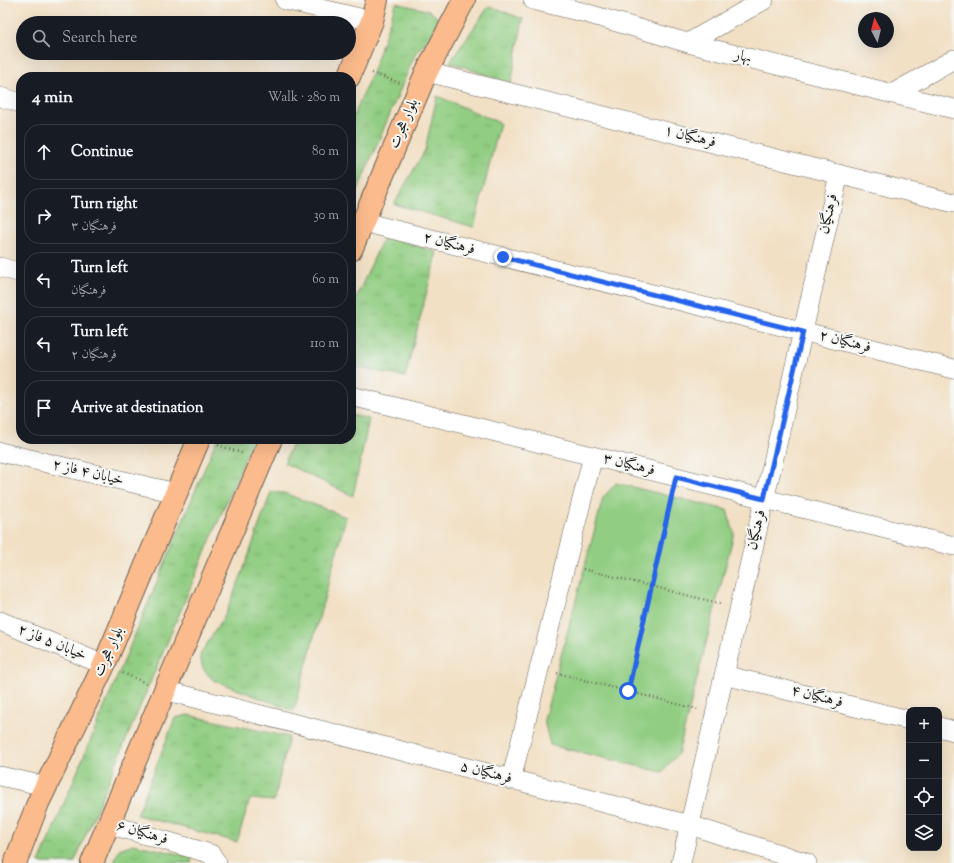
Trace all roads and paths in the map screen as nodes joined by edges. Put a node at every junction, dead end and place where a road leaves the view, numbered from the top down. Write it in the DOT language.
graph roads {
  1 [pos="285,0"];
  2 [pos="377,0"];
  3 [pos="464,0"];
  4 [pos="533,0"];
  5 [pos="764,0"];
  6 [pos="584,6"];
  7 [pos="351,16"];
  8 [pos="356,17"];
  9 [pos="372,21"];
  10 [pos="688,43"];
  11 [pos="954,59"];
  12 [pos="356,60"];
  13 [pos="356,60"];
  14 [pos="351,72"];
  15 [pos="356,73"];
  16 [pos="423,81"];
  17 [pos="892,94"];
  18 [pos="0,97"];
  19 [pos="16,102"];
  20 [pos="954,109"];
  21 [pos="839,174"];
  22 [pos="954,203"];
  23 [pos="363,222"];
  24 [pos="356,238"];
  25 [pos="0,267"];
  26 [pos="16,272"];
  27 [pos="803,332"];
  28 [pos="954,369"];
  29 [pos="356,397"];
  30 [pos="207,444"];
  31 [pos="214,444"];
  32 [pos="269,444"];
  33 [pos="0,452"];
  34 [pos="593,456"];
  35 [pos="262,461"];
  36 [pos="676,477"];
  37 [pos="176,493"];
  38 [pos="764,499"];
  39 [pos="954,546"];
  40 [pos="565,564"];
  41 [pos="651,586"];
  42 [pos="740,608"];
  43 [pos="0,621"];
  44 [pos="104,664"];
  45 [pos="539,668"];
  46 [pos="724,675"];
  47 [pos="164,690"];
  48 [pos="628,691"];
  49 [pos="715,714"];
  50 [pos="906,719"];
  51 [pos="942,728"];
  52 [pos="954,731"];
  53 [pos="0,776"];
  54 [pos="511,780"];
  55 [pos="45,786"];
  56 [pos="108,824"];
  57 [pos="690,825"];
  58 [pos="15,863"];
  59 [pos="92,863"];
  60 [pos="217,863"];
  61 [pos="681,863"];
  62 [pos="807,863"];
  1 -- 7 [label="street"];
  2 -- 9 [label="main road"];
  3 -- 16 [label="main road, بلوار هجرت"];
  4 -- 6 [label="street, بهار"];
  5 -- 10 [label="street"];
  6 -- 10 [label="street, بهار"];
  8 -- 9 [label="street"];
  9 -- 12 [label="main road"];
  10 -- 17 [label="street, بهار"];
  11 -- 17 [label="street"];
  13 -- 14 [label="main road"];
  15 -- 16 [label="path"];
  16 -- 21 [label="street, فرهنگیان ۱"];
  16 -- 23 [label="main road, بلوار هجرت"];
  17 -- 20 [label="street, بهار"];
  18 -- 19 [label="street"];
  21 -- 22 [label="street, فرهنگیان ۱"];
  21 -- 27 [label="street, فرهنگیان"];
  23 -- 24 [label="main road, بلوار هجرت"];
  23 -- 27 [label="street, فرهنگیان ۲"];
  25 -- 26 [label="street"];
  27 -- 28 [label="street, فرهنگیان ۲"];
  27 -- 38 [label="street, فرهنگیان"];
  29 -- 34 [label="street, فرهنگیان ۳"];
  30 -- 37 [label="main road, بلوار هجرت"];
  31 -- 35 [label="path"];
  32 -- 35 [label="main road"];
  33 -- 37 [label="street, خیابان ۴ فاز ۲"];
  34 -- 36 [label="street, فرهنگیان ۳"];
  34 -- 40 [label="street"];
  35 -- 47 [label="main road"];
  36 -- 38 [label="street, فرهنگیان ۳"];
  36 -- 41 [label="path"];
  37 -- 44 [label="main road, بلوار هجرت"];
  38 -- 39 [label="street, فرهنگیان ۳"];
  38 -- 42 [label="street, فرهنگیان"];
  40 -- 41 [label="path"];
  40 -- 45 [label="street"];
  41 -- 42 [label="path"];
  41 -- 48 [label="path"];
  42 -- 46 [label="street, فرهنگیان"];
  43 -- 44 [label="street, خیابان ۵ فاز ۲"];
  44 -- 47 [label="path"];
  44 -- 55 [label="main road, بلوار هجرت"];
  45 -- 48 [label="path"];
  45 -- 54 [label="street"];
  46 -- 49 [label="street, فرهنگیان"];
  46 -- 50 [label="street, فرهنگیان ۴"];
  47 -- 54 [label="street, فرهنگیان ۵"];
  47 -- 56 [label="main road"];
  48 -- 49 [label="path"];
  49 -- 57 [label="street, فرهنگیان"];
  51 -- 52 [label="street"];
  53 -- 55 [label="street"];
  54 -- 57 [label="street, فرهنگیان ۵"];
  55 -- 58 [label="main road, بلوار هجرت"];
  56 -- 59 [label="main road"];
  56 -- 60 [label="street, فرهنگیان ۶"];
  57 -- 61 [label="street, فرهنگیان"];
  57 -- 62 [label="street, فرهنگیان ۵"];
}
